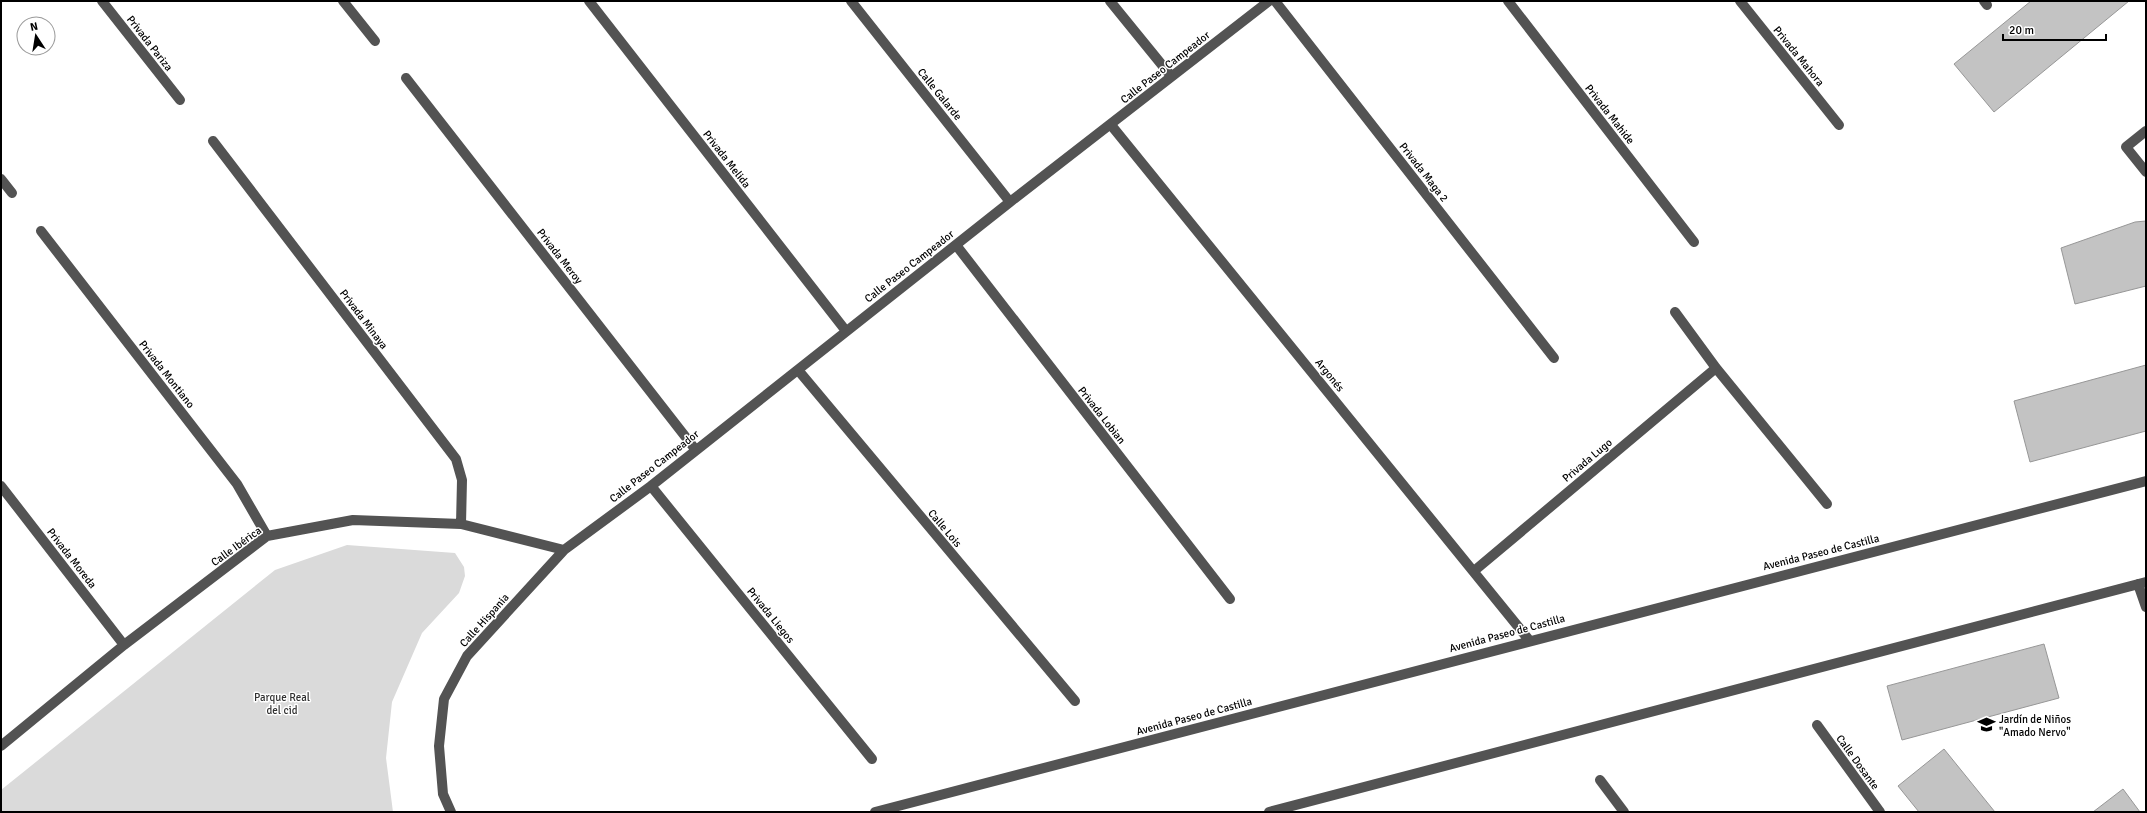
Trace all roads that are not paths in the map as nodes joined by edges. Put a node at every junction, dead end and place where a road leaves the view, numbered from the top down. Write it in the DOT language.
graph roads {
  1 [pos="102,1"];
  2 [pos="343,1"];
  3 [pos="589,1"];
  4 [pos="851,1"];
  5 [pos="1110,1"];
  6 [pos="1269,1"];
  7 [pos="1275,1"];
  8 [pos="1508,1"];
  9 [pos="1740,1"];
  10 [pos="375,41"];
  11 [pos="1171,76"];
  12 [pos="406,78"];
  13 [pos="180,100"];
  14 [pos="1111,125"];
  15 [pos="1839,125"];
  16 [pos="2146,131"];
  17 [pos="213,141"];
  18 [pos="2146,172"];
  19 [pos="1,179"];
  20 [pos="12,193"];
  21 [pos="1010,202"];
  22 [pos="41,231"];
  23 [pos="1694,242"];
  24 [pos="956,245"];
  25 [pos="1675,312"];
  26 [pos="846,331"];
  27 [pos="1554,358"];
  28 [pos="1716,368"];
  29 [pos="798,370"];
  30 [pos="695,449"];
  31 [pos="2146,481"];
  32 [pos="1,486"];
  33 [pos="651,486"];
  34 [pos="1827,504"];
  35 [pos="461,524"];
  36 [pos="267,536"];
  37 [pos="564,550"];
  38 [pos="1474,571"];
  39 [pos="2142,583"];
  40 [pos="1230,599"];
  41 [pos="2146,607"];
  42 [pos="1530,640"];
  43 [pos="124,645"];
  44 [pos="1074,701"];
  45 [pos="1817,725"];
  46 [pos="1,746"];
  47 [pos="872,759"];
  48 [pos="1600,780"];
  49 [pos="451,812"];
  50 [pos="875,812"];
  51 [pos="1269,812"];
  52 [pos="1624,812"];
  53 [pos="1880,812"];
  1 -- 13 [label="street, Privada Pariza"];
  2 -- 10 [label="street"];
  3 -- 26 [label="street, Privada Melida"];
  4 -- 21 [label="street, Calle Galarde"];
  5 -- 11 [label="street"];
  6 -- 11 [label="street, Calle Paseo Campeador"];
  7 -- 27 [label="street, Privada Maga 2"];
  8 -- 23 [label="street, Privada Mahide"];
  9 -- 15 [label="street, Privada Mahora"];
  11 -- 14 [label="street, Calle Paseo Campeador"];
  12 -- 30 [label="street, Privada Meroy"];
  14 -- 21 [label="street, Calle Paseo Campeador"];
  14 -- 38 [label="street, Argonés"];
  16 -- 18 [label="street"];
  17 -- 35 [label="street, Privada Minaya"];
  19 -- 20 [label="street"];
  21 -- 24 [label="street, Calle Paseo Campeador"];
  22 -- 36 [label="street, Privada Montiano"];
  24 -- 26 [label="street, Calle Paseo Campeador"];
  24 -- 40 [label="street, Privada Lobian"];
  25 -- 28 [label="street"];
  26 -- 29 [label="street, Calle Paseo Campeador"];
  28 -- 34 [label="street"];
  28 -- 38 [label="street, Privada Lugo"];
  29 -- 30 [label="street, Calle Paseo Campeador"];
  29 -- 44 [label="street, Calle Lois"];
  30 -- 33 [label="street, Calle Paseo Campeador"];
  31 -- 42 [label="street, Avenida Paseo de Castilla"];
  32 -- 43 [label="street, Privada Moreda"];
  33 -- 37 [label="street, Calle Paseo Campeador"];
  33 -- 47 [label="street, Privada Liegos"];
  35 -- 36 [label="street, Calle Ibérica"];
  35 -- 37 [label="street, Calle Ibérica"];
  36 -- 43 [label="street, Calle Ibérica"];
  37 -- 49 [label="street, Calle Hispania"];
  38 -- 42 [label="street, Argonés"];
  39 -- 41 [label="street"];
  39 -- 51 [label="street"];
  42 -- 50 [label="street, Avenida Paseo de Castilla"];
  43 -- 46 [label="street, Calle Ibérica"];
  45 -- 53 [label="street, Calle Dosante"];
  48 -- 52 [label="street"];
}
